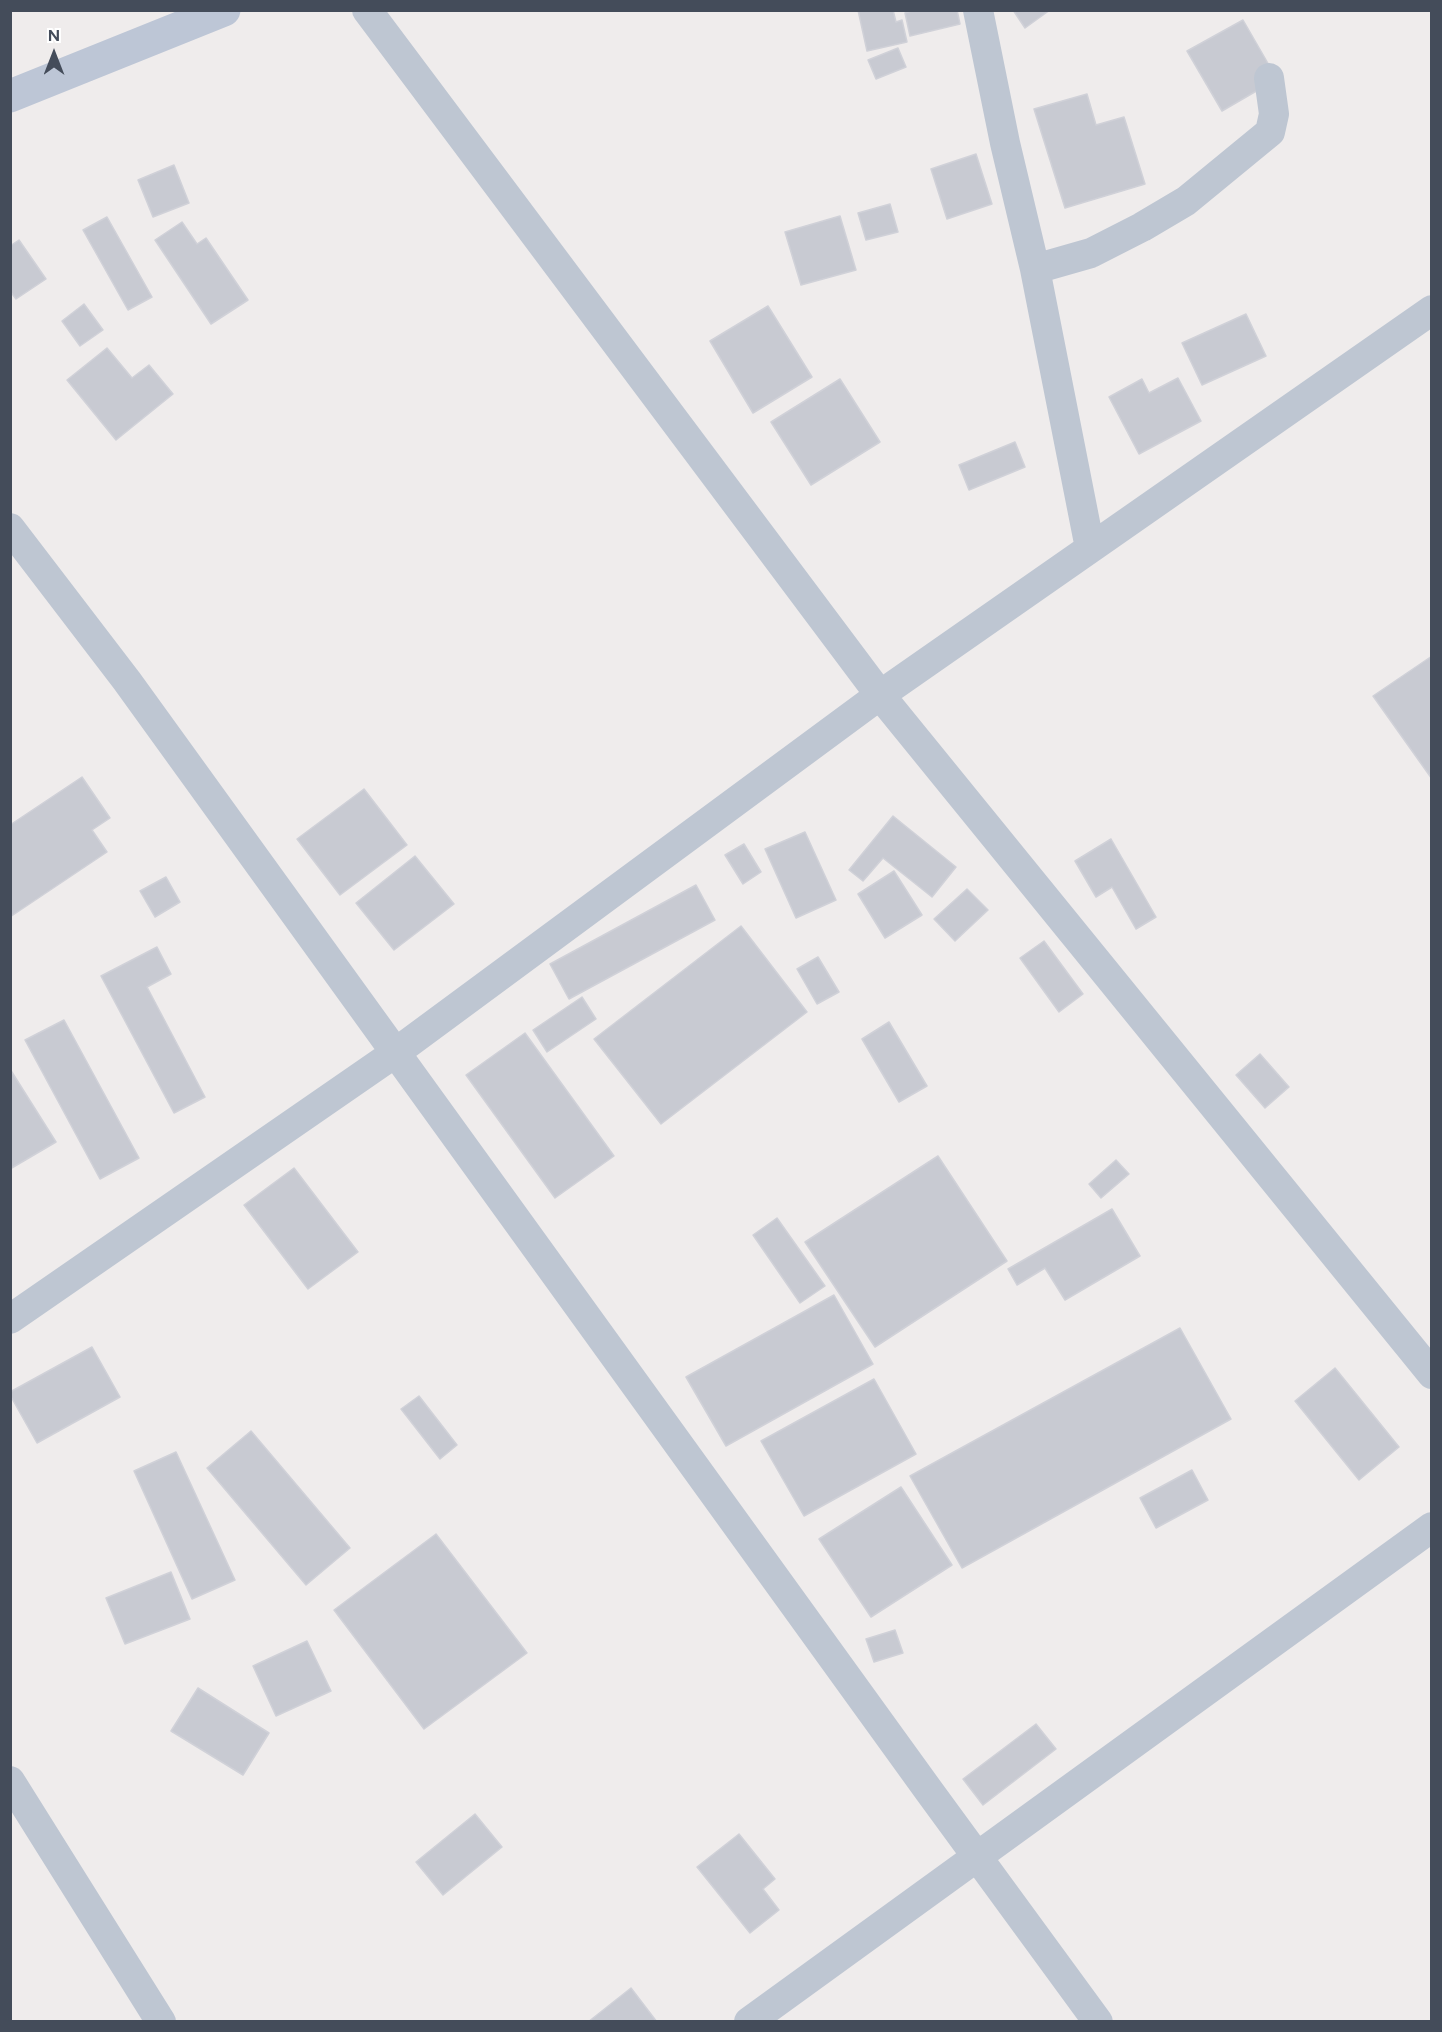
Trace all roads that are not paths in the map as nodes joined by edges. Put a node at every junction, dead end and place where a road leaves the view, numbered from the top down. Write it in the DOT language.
graph roads {
  1 [pos="224,10"];
  2 [pos="367,10"];
  3 [pos="978,10"];
  4 [pos="1269,78"];
  5 [pos="10,96"];
  6 [pos="1035,269"];
  7 [pos="1431,310"];
  8 [pos="10,528"];
  9 [pos="1090,548"];
  10 [pos="880,695"];
  11 [pos="395,1053"];
  12 [pos="10,1319"];
  13 [pos="1431,1374"];
  14 [pos="1431,1527"];
  15 [pos="10,1782"];
  16 [pos="977,1857"];
  17 [pos="161,2022"];
  18 [pos="749,2022"];
  19 [pos="1098,2022"];
  1 -- 5 [label="main road"];
  2 -- 10 [label="street"];
  3 -- 6 [label="street"];
  4 -- 6 [label="street"];
  6 -- 9 [label="street"];
  7 -- 9 [label="street"];
  8 -- 11 [label="street"];
  9 -- 10 [label="street"];
  10 -- 11 [label="street"];
  10 -- 13 [label="street"];
  11 -- 12 [label="street"];
  11 -- 16 [label="street"];
  14 -- 16 [label="street"];
  15 -- 17 [label="street"];
  16 -- 18 [label="street"];
  16 -- 19 [label="street"];
}
